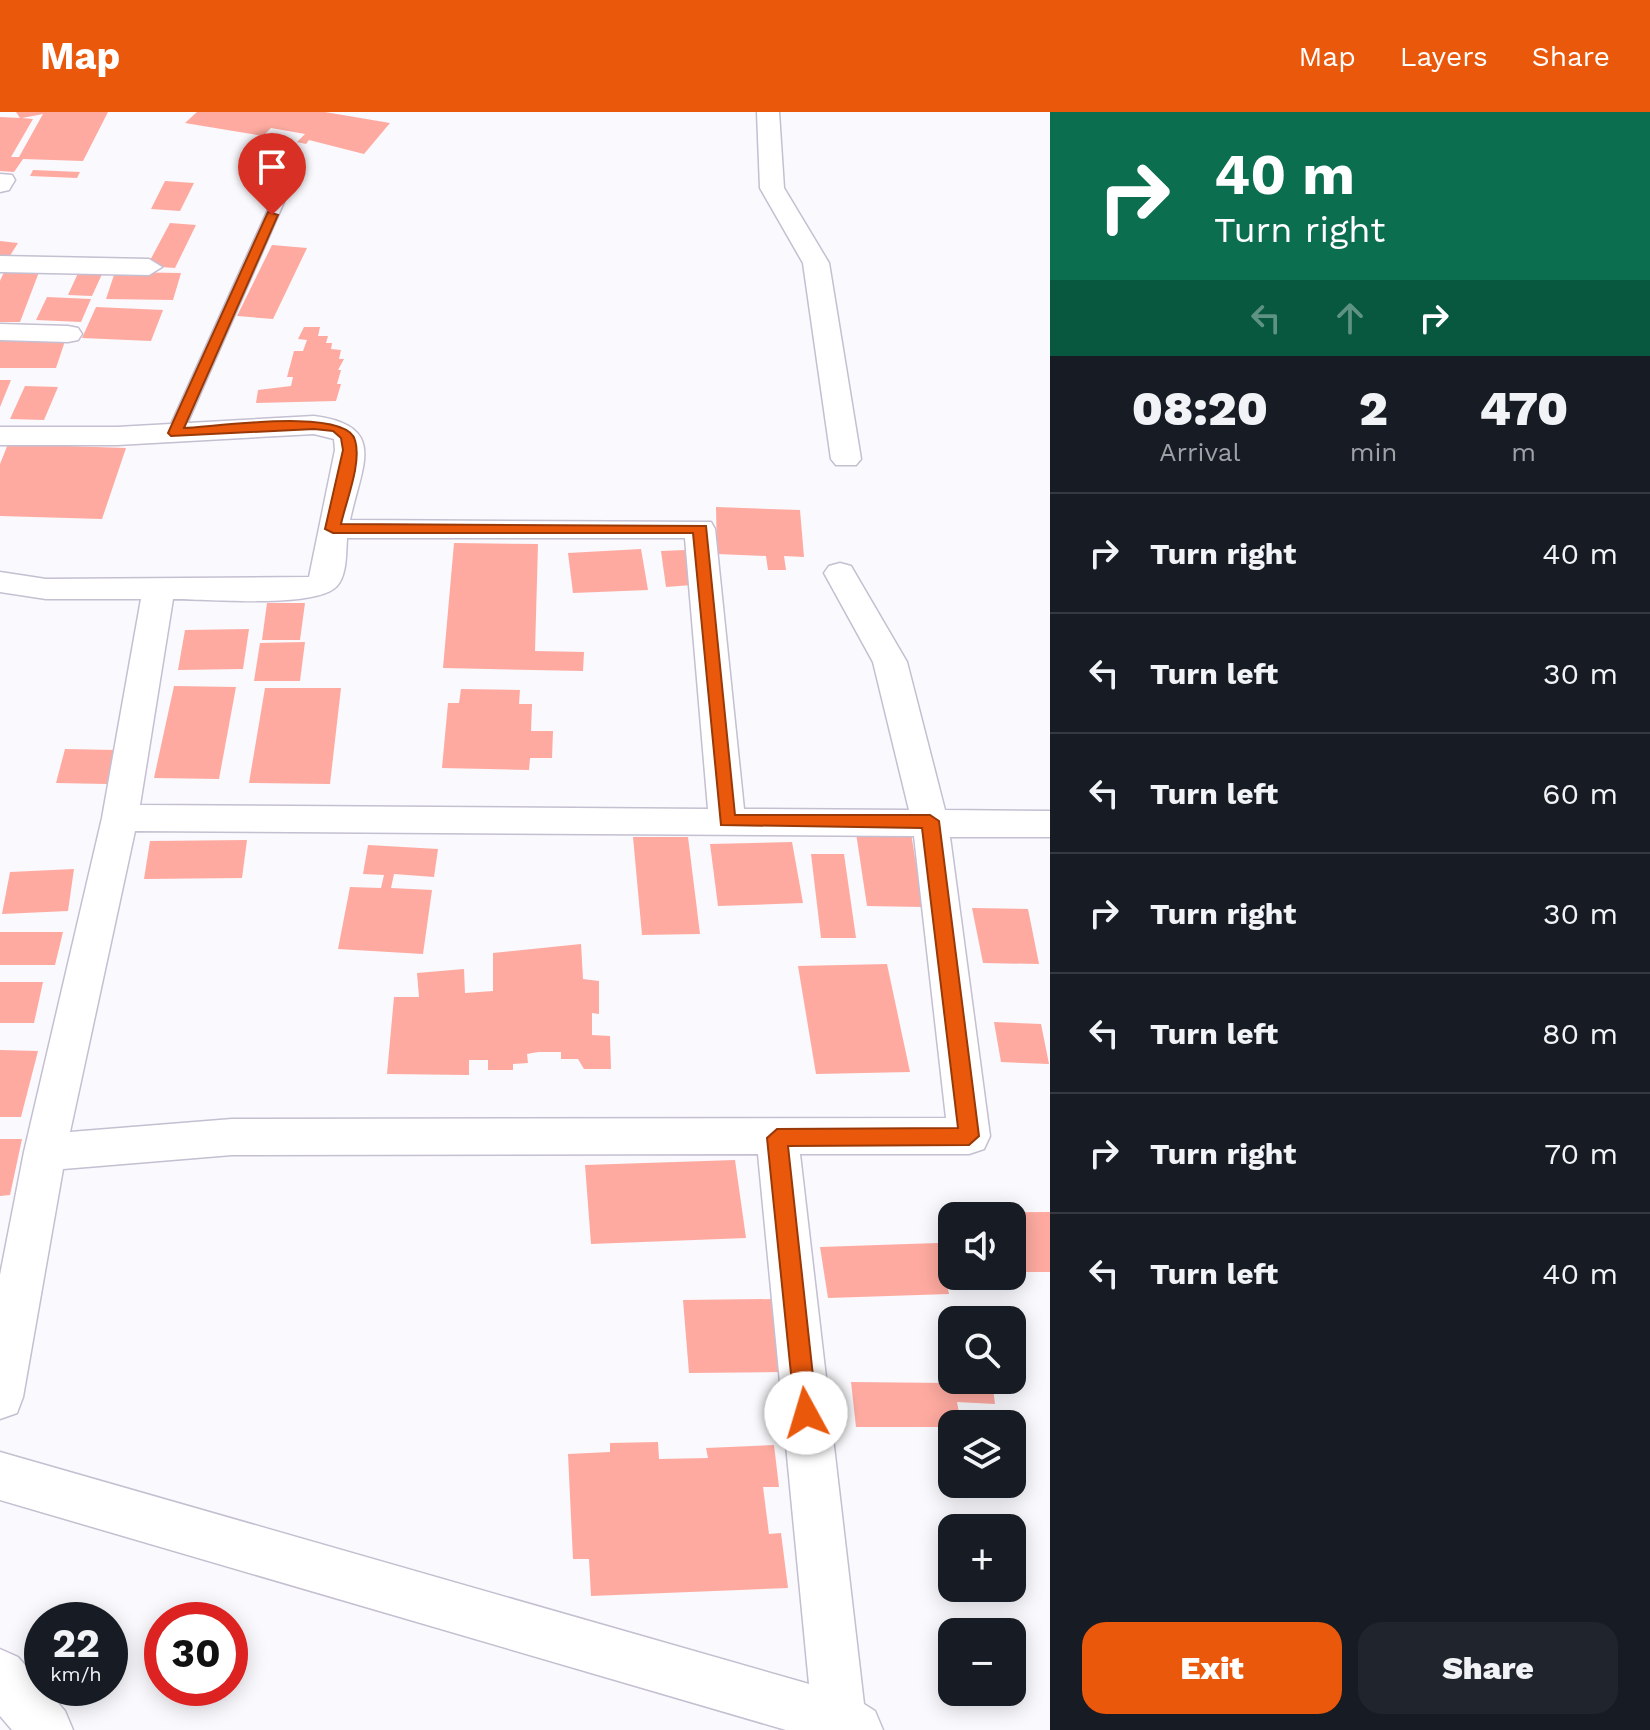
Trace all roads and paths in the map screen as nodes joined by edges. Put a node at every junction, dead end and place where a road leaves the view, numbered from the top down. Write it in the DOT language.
graph roads {
  1 [pos="768,112"];
  2 [pos="285,186"];
  3 [pos="0,264"];
  4 [pos="149,267"];
  5 [pos="0,332"];
  6 [pos="68,334"];
  7 [pos="175,433"];
  8 [pos="0,436"];
  9 [pos="846,459"];
  10 [pos="333,529"];
  11 [pos="840,573"];
  12 [pos="0,582"];
  13 [pos="159,589"];
  14 [pos="120,818"];
  15 [pos="727,821"];
  16 [pos="930,821"];
  17 [pos="1050,824"];
  18 [pos="777,1138"];
  19 [pos="45,1152"];
  20 [pos="0,1397"];
  21 [pos="0,1476"];
  22 [pos="0,1675"];
  23 [pos="847,1725"];
  24 [pos="46,1730"];
  1 -- 9 [label="street"];
  2 -- 7 [label="lane"];
  3 -- 4 [label="street"];
  5 -- 6 [label="street"];
  7 -- 8 [label="street"];
  7 -- 10 [label="street"];
  10 -- 13 [label="street"];
  10 -- 15 [label="street"];
  11 -- 16 [label="street"];
  12 -- 13 [label="street"];
  13 -- 14 [label="street"];
  14 -- 15 [label="street"];
  14 -- 19 [label="street"];
  15 -- 16 [label="street"];
  16 -- 17 [label="street"];
  16 -- 18 [label="street"];
  18 -- 19 [label="street"];
  18 -- 23 [label="street"];
  19 -- 20 [label="street"];
  21 -- 23 [label="street"];
  22 -- 24 [label="street"];
}
